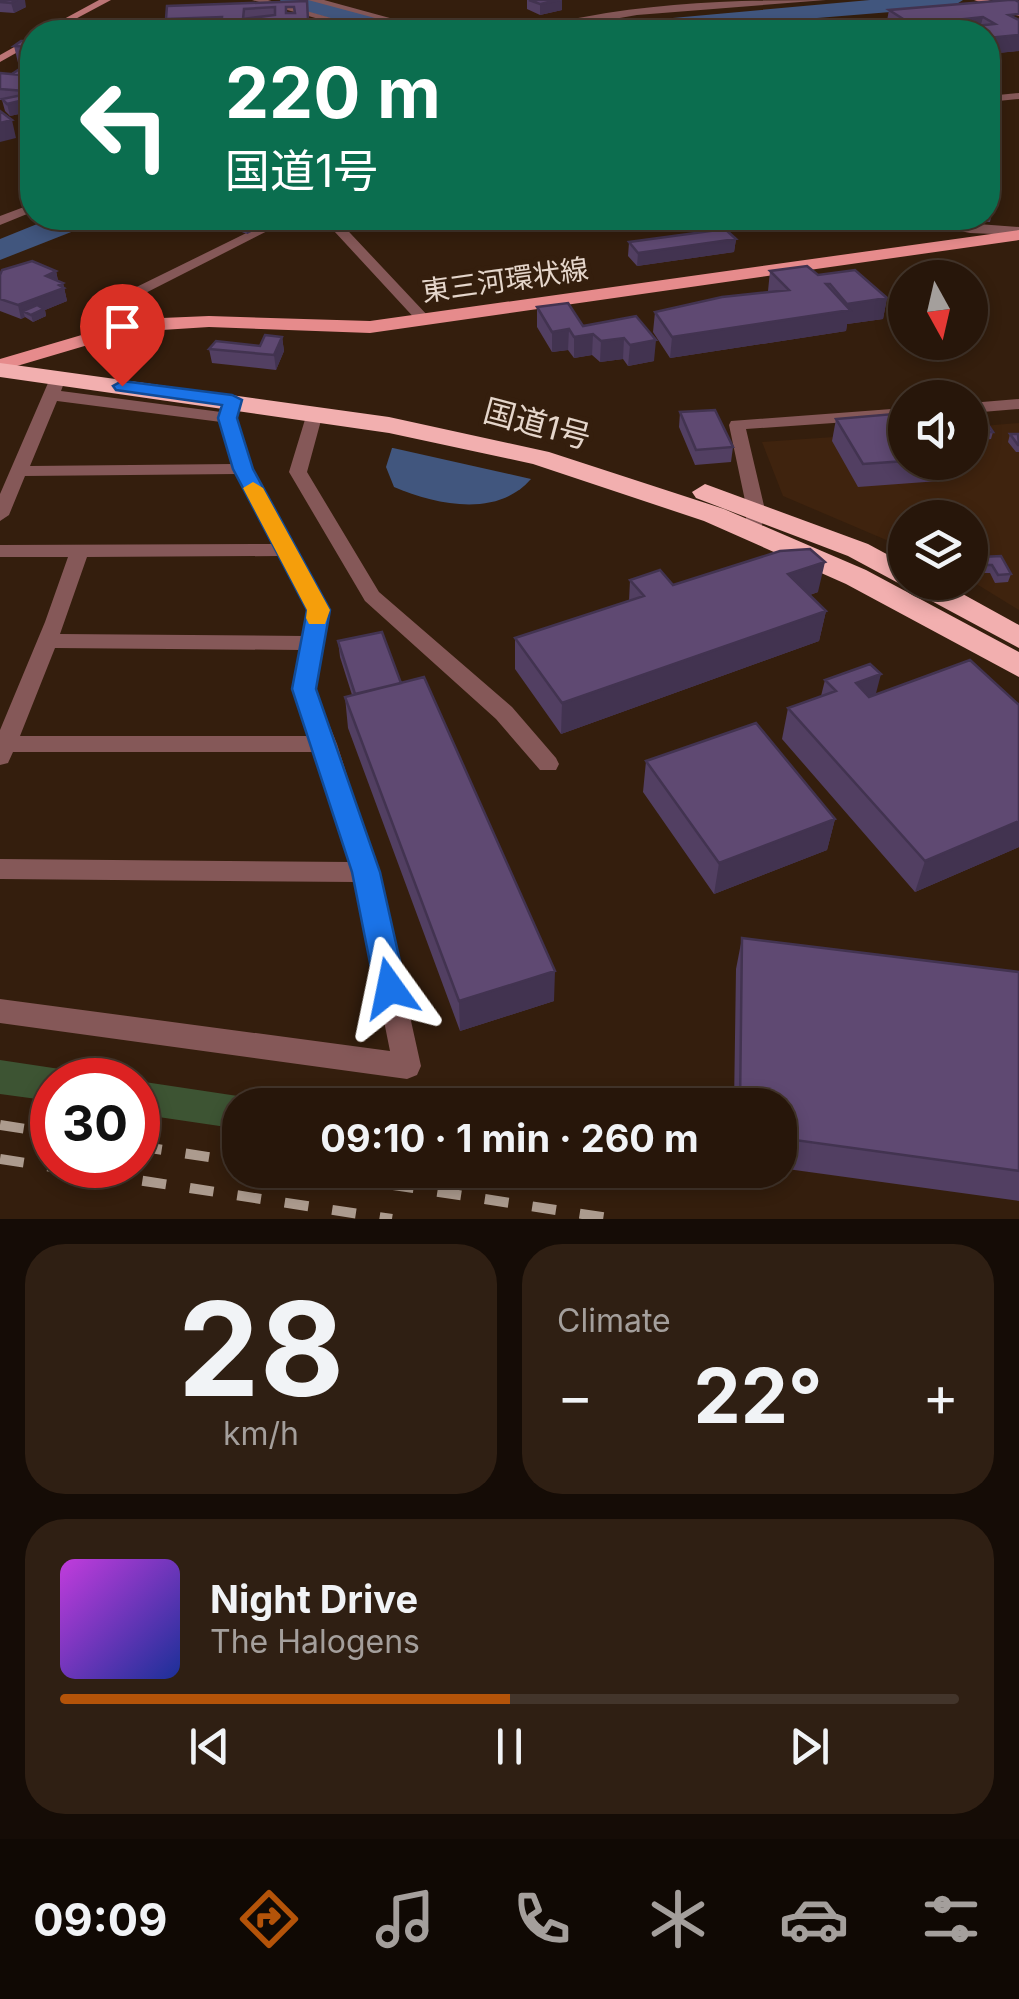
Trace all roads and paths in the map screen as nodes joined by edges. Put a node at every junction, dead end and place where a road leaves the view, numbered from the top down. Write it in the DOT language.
graph roads {
  1 [pos="106,0"];
  2 [pos="257,0"];
  3 [pos="312,0"];
  4 [pos="821,0"];
  5 [pos="979,0"];
  6 [pos="1015,0"];
  7 [pos="1001,7"];
  8 [pos="1019,13"];
  9 [pos="973,14"];
  10 [pos="915,19"];
  11 [pos="68,20"];
  12 [pos="331,20"];
  13 [pos="390,20"];
  14 [pos="580,20"];
  15 [pos="899,20"];
  16 [pos="262,230"];
  17 [pos="339,230"];
  18 [pos="970,230"];
  19 [pos="1019,233"];
  20 [pos="424,320"];
  21 [pos="112,333"];
  22 [pos="0,351"];
  23 [pos="33,355"];
  24 [pos="0,368"];
  25 [pos="54,386"];
  26 [pos="1019,404"];
  27 [pos="988,407"];
  28 [pos="230,409"];
  29 [pos="314,413"];
  30 [pos="888,413"];
  31 [pos="243,469"];
  32 [pos="20,471"];
  33 [pos="0,515"];
  34 [pos="754,521"];
  35 [pos="286,550"];
  36 [pos="0,551"];
  37 [pos="79,551"];
  38 [pos="888,567"];
  39 [pos="950,600"];
  40 [pos="1019,638"];
  41 [pos="48,642"];
  42 [pos="312,643"];
  43 [pos="1019,666"];
  44 [pos="326,744"];
  45 [pos="3,750"];
  46 [pos="548,764"];
  47 [pos="0,869"];
  48 [pos="366,872"];
  49 [pos="0,1011"];
  1 -- 11 [label="street"];
  2 -- 12 [label="street"];
  3 -- 13 [label="street"];
  4 -- 14 [label="street"];
  5 -- 7 [label="street"];
  6 -- 7 [label="street"];
  7 -- 8 [label="street"];
  7 -- 9 [label="street"];
  10 -- 15 [label="street"];
  16 -- 21 [label="street"];
  17 -- 20 [label="street"];
  18 -- 19 [label="street"];
  19 -- 20 [label="main road, 東三河環状線"];
  20 -- 21 [label="main road, 東三河環状線"];
  21 -- 23 [label="main road, 東三河環状線"];
  22 -- 23 [label="highway, 国道1号"];
  23 -- 24 [label="main road, 東三河環状線"];
  23 -- 34 [label="highway, 国道1号"];
  24 -- 25 [label="highway, 国道1号"];
  25 -- 28 [label="highway, 国道1号"];
  25 -- 32 [label="street"];
  26 -- 27 [label="street"];
  28 -- 29 [label="highway, 国道1号"];
  28 -- 31 [label="street"];
  29 -- 34 [label="highway, 国道1号"];
  29 -- 46 [label="street"];
  30 -- 34 [label="street"];
  31 -- 32 [label="street"];
  31 -- 35 [label="street"];
  32 -- 33 [label="street"];
  34 -- 38 [label="highway, 国道1号"];
  34 -- 43 [label="highway, 国道1号"];
  35 -- 37 [label="street"];
  35 -- 42 [label="street"];
  36 -- 37 [label="street"];
  37 -- 41 [label="street"];
  39 -- 40 [label="highway"];
  41 -- 42 [label="street"];
  41 -- 45 [label="street"];
  42 -- 44 [label="street"];
  44 -- 45 [label="street"];
  44 -- 48 [label="street"];
  47 -- 48 [label="street"];
  48 -- 49 [label="street"];
}
